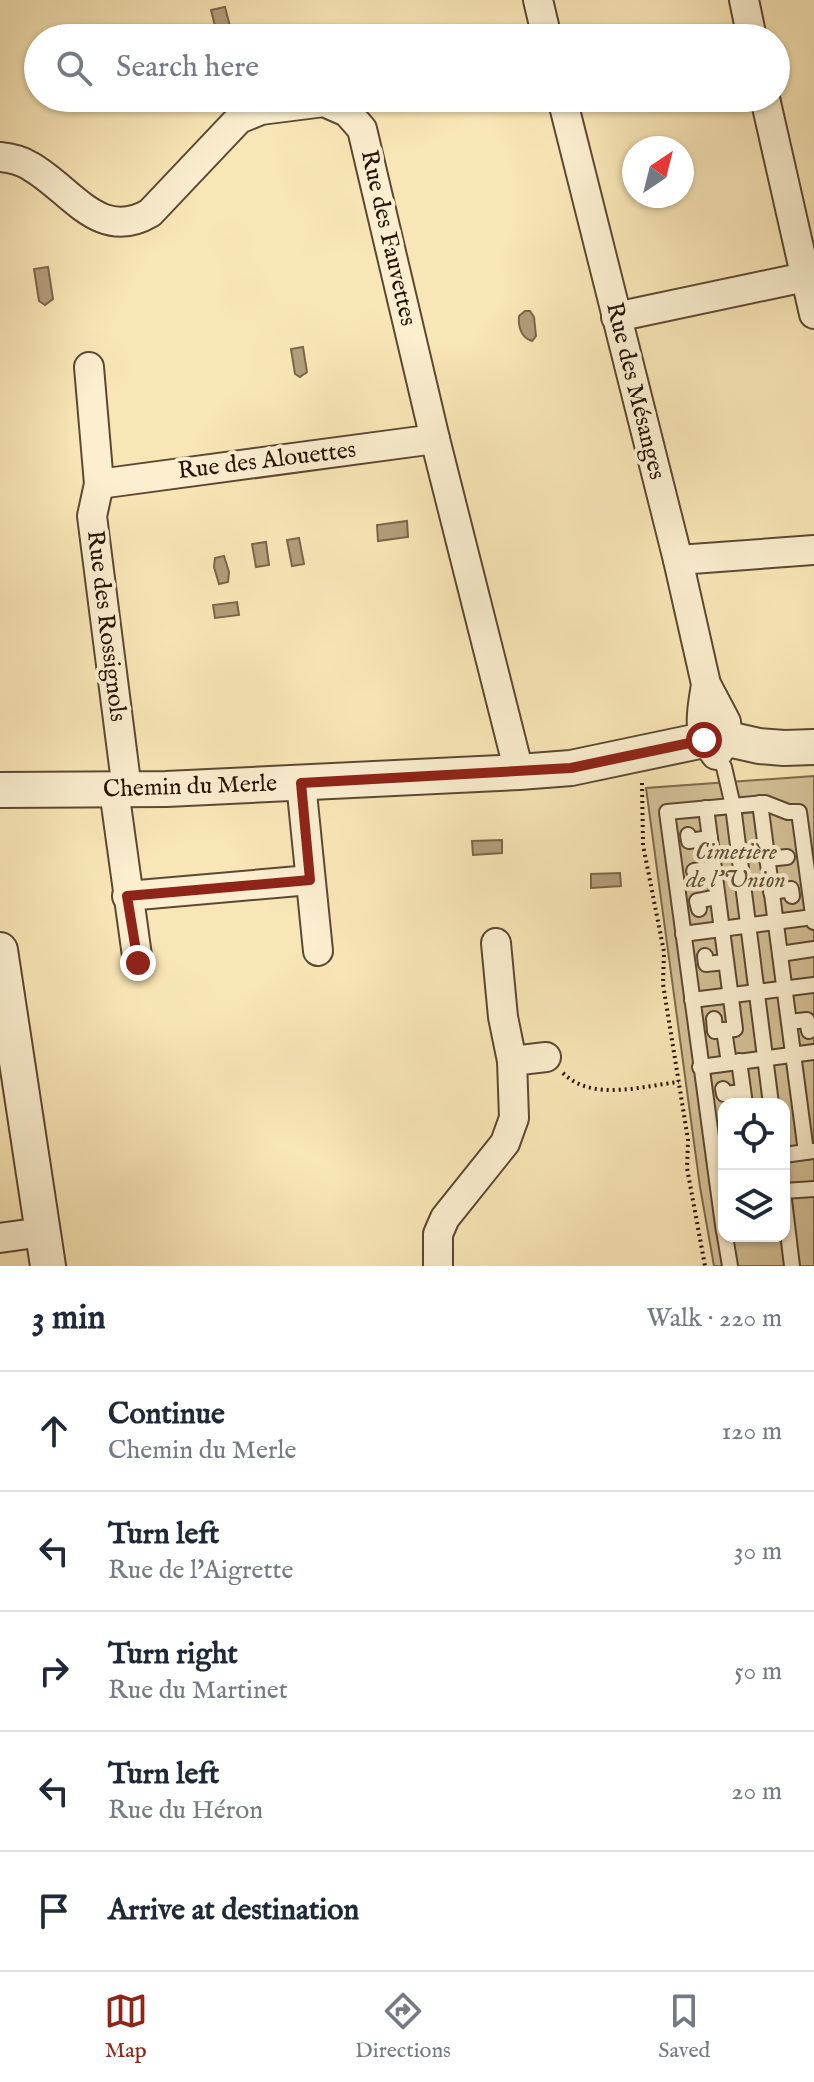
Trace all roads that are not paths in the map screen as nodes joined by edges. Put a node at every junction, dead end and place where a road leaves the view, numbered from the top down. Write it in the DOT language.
graph roads {
  1 [pos="538,0"];
  2 [pos="744,0"];
  3 [pos="544,24"];
  4 [pos="749,24"];
  5 [pos="256,112"];
  6 [pos="347,112"];
  7 [pos="565,112"];
  8 [pos="768,112"];
  9 [pos="0,157"];
  10 [pos="805,277"];
  11 [pos="814,314"];
  12 [pos="616,317"];
  13 [pos="89,367"];
  14 [pos="435,439"];
  15 [pos="99,484"];
  16 [pos="814,550"];
  17 [pos="678,560"];
  18 [pos="716,745"];
  19 [pos="814,747"];
  20 [pos="814,759"];
  21 [pos="519,772"];
  22 [pos="301,783"];
  23 [pos="0,790"];
  24 [pos="120,790"];
  25 [pos="760,803"];
  26 [pos="733,806"];
  27 [pos="706,808"];
  28 [pos="807,811"];
  29 [pos="688,835"];
  30 [pos="710,838"];
  31 [pos="787,857"];
  32 [pos="767,859"];
  33 [pos="714,868"];
  34 [pos="694,871"];
  35 [pos="310,880"];
  36 [pos="771,892"];
  37 [pos="127,896"];
  38 [pos="792,896"];
  39 [pos="717,897"];
  40 [pos="699,909"];
  41 [pos="814,920"];
  42 [pos="775,922"];
  43 [pos="749,926"];
  44 [pos="722,929"];
  45 [pos="683,934"];
  46 [pos="496,943"];
  47 [pos="814,949"];
  48 [pos="0,950"];
  49 [pos="318,951"];
  50 [pos="780,954"];
  51 [pos="705,956"];
  52 [pos="726,962"];
  53 [pos="138,963"];
  54 [pos="814,985"];
  55 [pos="784,989"];
  56 [pos="757,992"];
  57 [pos="730,996"];
  58 [pos="692,1000"];
  59 [pos="789,1022"];
  60 [pos="809,1031"];
  61 [pos="814,1052"];
  62 [pos="793,1054"];
  63 [pos="546,1057"];
  64 [pos="766,1058"];
  65 [pos="512,1061"];
  66 [pos="734,1062"];
  67 [pos="700,1067"];
  68 [pos="814,1082"];
  69 [pos="797,1084"];
  70 [pos="723,1089"];
  71 [pos="744,1098"];
  72 [pos="770,1098"];
  73 [pos="808,1119"];
  74 [pos="810,1152"];
  75 [pos="790,1154"];
  76 [pos="718,1157"];
  77 [pos="814,1189"];
  78 [pos="790,1191"];
  79 [pos="43,1232"];
  80 [pos="0,1238"];
  81 [pos="726,1242"];
  82 [pos="789,1242"];
  83 [pos="48,1266"];
  84 [pos="438,1266"];
  85 [pos="730,1266"];
  86 [pos="792,1266"];
  1 -- 3 [label="street"];
  2 -- 4 [label="street"];
  5 -- 9 [label="street, Rue des Fauvettes"];
  6 -- 14 [label="street, Rue des Fauvettes"];
  7 -- 12 [label="street, Rue des Mésanges"];
  8 -- 10 [label="street"];
  10 -- 11 [label="street"];
  10 -- 12 [label="street"];
  12 -- 17 [label="street, Rue des Mésanges"];
  13 -- 15 [label="street, Rue des Rossignols"];
  14 -- 15 [label="street, Rue des Alouettes"];
  14 -- 21 [label="street, Rue des Fauvettes"];
  15 -- 24 [label="street, Rue des Rossignols"];
  16 -- 17 [label="street"];
  17 -- 18 [label="street, Rue des Mésanges"];
  18 -- 19 [label="street, Chemin du Merle"];
  18 -- 20 [label="street, Chemin du Merle"];
  18 -- 21 [label="street, Chemin du Merle"];
  18 -- 26 [label="lane"];
  21 -- 22 [label="street, Chemin du Merle"];
  22 -- 24 [label="street, Chemin du Merle"];
  22 -- 35 [label="street"];
  23 -- 24 [label="street, Chemin du Merle"];
  24 -- 37 [label="street, Rue des Rossignols"];
  25 -- 26 [label="lane"];
  25 -- 28 [label="lane"];
  25 -- 32 [label="lane"];
  26 -- 27 [label="lane"];
  26 -- 43 [label="lane"];
  27 -- 30 [label="lane"];
  27 -- 45 [label="lane"];
  28 -- 41 [label="lane"];
  29 -- 30 [label="lane"];
  30 -- 33 [label="lane"];
  31 -- 32 [label="lane"];
  32 -- 36 [label="lane"];
  33 -- 34 [label="lane"];
  33 -- 39 [label="lane"];
  35 -- 37 [label="street"];
  35 -- 49 [label="street"];
  36 -- 38 [label="lane"];
  36 -- 42 [label="lane"];
  37 -- 53 [label="street, Rue des Rossignols"];
  39 -- 40 [label="lane"];
  39 -- 44 [label="lane"];
  41 -- 42 [label="lane"];
  42 -- 43 [label="lane"];
  42 -- 50 [label="lane"];
  43 -- 44 [label="lane"];
  43 -- 56 [label="lane"];
  44 -- 45 [label="lane"];
  44 -- 52 [label="lane"];
  45 -- 58 [label="lane"];
  46 -- 65 [label="street"];
  47 -- 50 [label="lane"];
  48 -- 79 [label="street"];
  50 -- 55 [label="lane"];
  51 -- 52 [label="lane"];
  52 -- 57 [label="lane"];
  54 -- 55 [label="lane"];
  55 -- 56 [label="lane"];
  55 -- 59 [label="lane"];
  56 -- 57 [label="lane"];
  56 -- 64 [label="lane"];
  57 -- 58 [label="lane"];
  57 -- 66 [label="lane"];
  58 -- 67 [label="lane"];
  59 -- 60 [label="lane"];
  59 -- 62 [label="lane"];
  61 -- 62 [label="lane"];
  62 -- 64 [label="lane"];
  62 -- 69 [label="lane"];
  63 -- 65 [label="street"];
  64 -- 66 [label="lane"];
  64 -- 72 [label="lane"];
  65 -- 84 [label="street"];
  66 -- 67 [label="lane"];
  66 -- 71 [label="lane"];
  67 -- 76 [label="lane"];
  68 -- 69 [label="lane"];
  69 -- 73 [label="lane"];
  70 -- 71 [label="lane"];
  73 -- 74 [label="lane"];
  74 -- 75 [label="lane"];
  77 -- 78 [label="lane"];
  79 -- 80 [label="street"];
  79 -- 83 [label="street"];
  81 -- 85 [label="lane"];
  82 -- 86 [label="lane"];
}
